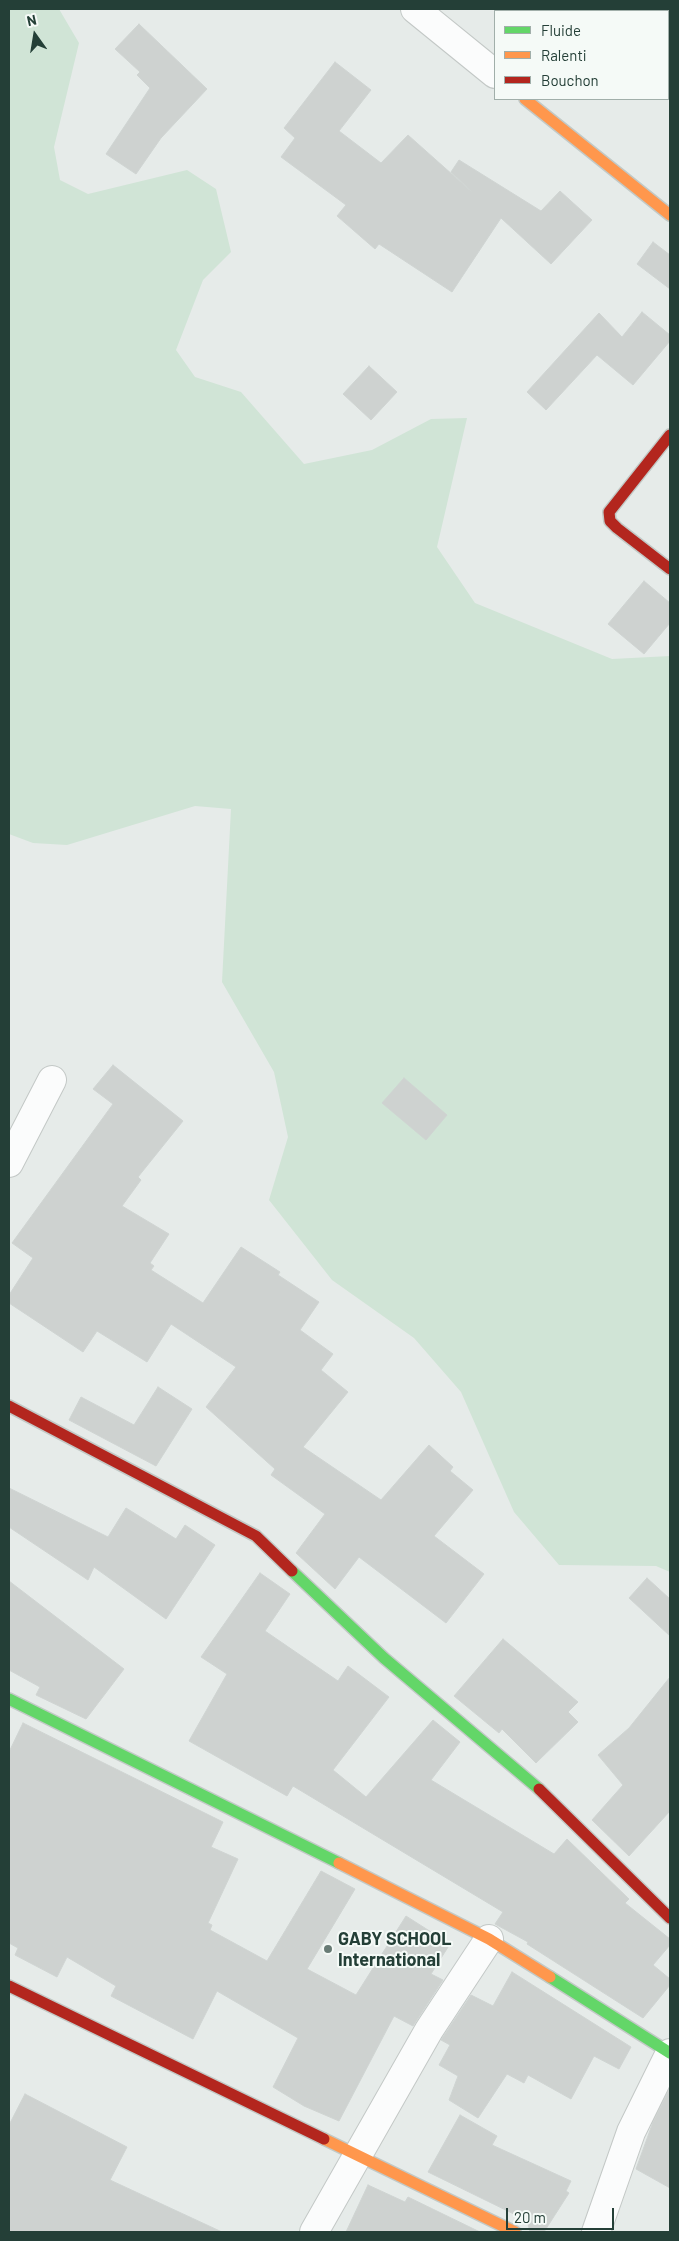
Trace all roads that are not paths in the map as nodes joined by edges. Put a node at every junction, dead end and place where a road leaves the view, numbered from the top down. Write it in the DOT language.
graph roads {
  1 [pos="416,9"];
  2 [pos="494,73"];
  3 [pos="527,100"];
  4 [pos="670,215"];
  5 [pos="670,435"];
  6 [pos="670,569"];
  7 [pos="52,1080"];
  8 [pos="9,1163"];
  9 [pos="9,1406"];
  10 [pos="9,1700"];
  11 [pos="670,1918"];
  12 [pos="489,1939"];
  13 [pos="9,1986"];
  14 [pos="670,2053"];
  15 [pos="357,2155"];
  16 [pos="314,2232"];
  17 [pos="516,2232"];
  18 [pos="596,2232"];
  1 -- 2 [label="street"];
  3 -- 4 [label="street"];
  5 -- 6 [label="street"];
  7 -- 8 [label="street"];
  9 -- 11 [label="street"];
  10 -- 12 [label="street"];
  12 -- 14 [label="street"];
  12 -- 15 [label="street"];
  13 -- 15 [label="street"];
  14 -- 18 [label="street"];
  15 -- 16 [label="street"];
  15 -- 17 [label="street"];
}
